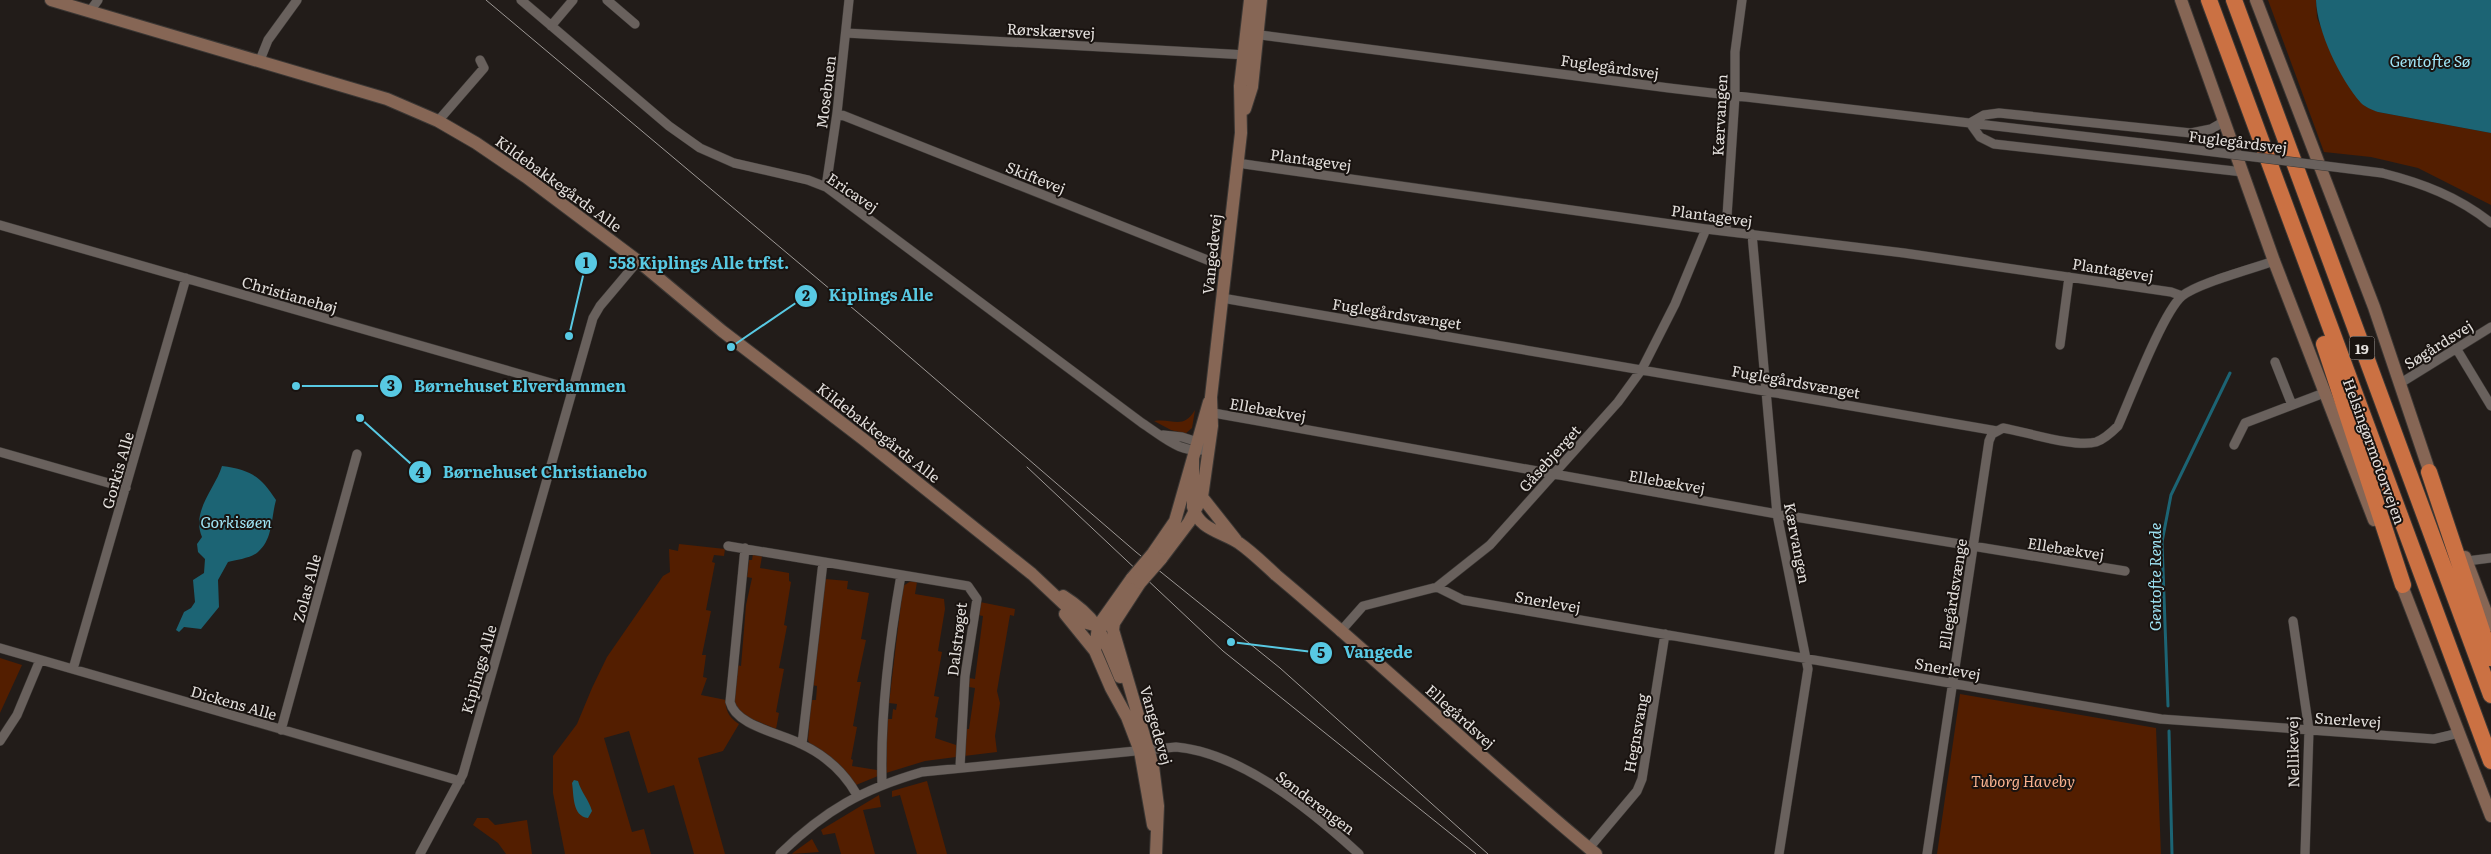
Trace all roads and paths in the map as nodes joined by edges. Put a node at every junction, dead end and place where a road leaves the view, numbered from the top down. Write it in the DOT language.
graph roads {
  1 [pos="51,0"];
  2 [pos="98,0"];
  3 [pos="298,0"];
  4 [pos="521,0"];
  5 [pos="573,0"];
  6 [pos="607,0"];
  7 [pos="849,0"];
  8 [pos="1250,0"];
  9 [pos="1261,0"];
  10 [pos="1742,0"];
  11 [pos="2181,0"];
  12 [pos="2209,0"];
  13 [pos="2234,0"];
  14 [pos="2256,0"];
  15 [pos="90,11"];
  16 [pos="635,24"];
  17 [pos="552,26"];
  18 [pos="846,33"];
  19 [pos="1252,33"];
  20 [pos="1249,55"];
  21 [pos="260,60"];
  22 [pos="480,60"];
  23 [pos="1735,96"];
  24 [pos="837,113"];
  25 [pos="438,121"];
  26 [pos="2225,121"];
  27 [pos="1970,123"];
  28 [pos="1237,163"];
  29 [pos="2242,172"];
  30 [pos="826,187"];
  31 [pos="2491,223"];
  32 [pos="0,225"];
  33 [pos="1706,229"];
  34 [pos="2293,229"];
  35 [pos="1726,231"];
  36 [pos="1752,234"];
  37 [pos="2274,260"];
  38 [pos="638,261"];
  39 [pos="1226,263"];
  40 [pos="2069,277"];
  41 [pos="186,278"];
  42 [pos="2182,296"];
  43 [pos="1222,298"];
  44 [pos="2491,327"];
  45 [pos="2060,345"];
  46 [pos="2456,348"];
  47 [pos="2275,362"];
  48 [pos="1642,369"];
  49 [pos="2399,384"];
  50 [pos="572,389"];
  51 [pos="1765,390"];
  52 [pos="2324,393"];
  53 [pos="2292,405"];
  54 [pos="2491,406"];
  55 [pos="1208,412"];
  56 [pos="1997,431"];
  57 [pos="2234,445"];
  58 [pos="1209,448"];
  59 [pos="1195,450"];
  60 [pos="0,452"];
  61 [pos="357,454"];
  62 [pos="2429,472"];
  63 [pos="1552,475"];
  64 [pos="126,488"];
  65 [pos="1202,497"];
  66 [pos="1195,513"];
  67 [pos="1777,514"];
  68 [pos="1175,521"];
  69 [pos="1206,526"];
  70 [pos="1238,543"];
  71 [pos="728,546"];
  72 [pos="746,548"];
  73 [pos="1974,548"];
  74 [pos="1159,556"];
  75 [pos="2491,558"];
  76 [pos="2467,561"];
  77 [pos="823,562"];
  78 [pos="2125,571"];
  79 [pos="901,575"];
  80 [pos="1134,581"];
  81 [pos="2403,585"];
  82 [pos="1438,587"];
  83 [pos="2293,621"];
  84 [pos="1114,623"];
  85 [pos="2491,625"];
  86 [pos="1091,630"];
  87 [pos="1340,632"];
  88 [pos="1665,634"];
  89 [pos="0,648"];
  90 [pos="1807,658"];
  91 [pos="2491,658"];
  92 [pos="40,660"];
  93 [pos="73,669"];
  94 [pos="1953,683"];
  95 [pos="2491,695"];
  96 [pos="1135,709"];
  97 [pos="281,730"];
  98 [pos="2309,730"];
  99 [pos="2459,733"];
  100 [pos="0,741"];
  101 [pos="802,744"];
  102 [pos="1144,751"];
  103 [pos="2491,762"];
  104 [pos="960,767"];
  105 [pos="460,781"];
  106 [pos="882,784"];
  107 [pos="857,795"];
  108 [pos="2491,816"];
  109 [pos="1592,851"];
  110 [pos="420,854"];
  111 [pos="780,854"];
  112 [pos="1156,854"];
  113 [pos="1359,854"];
  114 [pos="1779,854"];
  115 [pos="1927,854"];
  116 [pos="2305,854"];
  1 -- 15 [label="street, Kildebakkegårds Alle"];
  2 -- 15 [label="street"];
  3 -- 21 [label="street"];
  4 -- 17 [label="street, Ericavej"];
  5 -- 17 [label="street"];
  6 -- 16 [label="street"];
  7 -- 18 [label="street, Mosebuen"];
  8 -- 19 [label="street, Vangedevej"];
  9 -- 19 [label="street, Vangedevej"];
  10 -- 23 [label="street, Kærvangen"];
  11 -- 26 [label="street"];
  12 -- 34 [label="highway, Helsingørmotorvejen / 19"];
  13 -- 95 [label="highway, Helsingørmotorvejen / 19"];
  14 -- 49 [label="street"];
  15 -- 21 [label="street, Kildebakkegårds Alle"];
  17 -- 30 [label="street, Ericavej"];
  18 -- 20 [label="street, Rørskærsvej"];
  18 -- 24 [label="street, Mosebuen"];
  19 -- 20 [label="street, Vangedevej"];
  19 -- 23 [label="street, Fuglegårdsvej"];
  20 -- 28 [label="street, Vangedevej"];
  21 -- 25 [label="street, Kildebakkegårds Alle"];
  22 -- 25 [label="street"];
  23 -- 27 [label="street, Fuglegårdsvej"];
  23 -- 35 [label="street, Kærvangen"];
  24 -- 30 [label="street, Mosebuen"];
  24 -- 39 [label="street, Skiftevej"];
  25 -- 38 [label="street, Kildebakkegårds Alle"];
  26 -- 27 [label="street, Fuglegårdsvej"];
  26 -- 29 [label="street"];
  27 -- 29 [label="street, Fuglegårdsvej"];
  27 -- 31 [label="street, Fuglegårdsvej, bridge"];
  28 -- 33 [label="street, Plantagevej"];
  28 -- 39 [label="street, Vangedevej"];
  29 -- 37 [label="street"];
  30 -- 59 [label="street, Ericavej"];
  32 -- 41 [label="street, Christianehøj"];
  33 -- 35 [label="street, Plantagevej"];
  33 -- 48 [label="street, Gåsebjerget"];
  34 -- 81 [label="highway"];
  34 -- 103 [label="highway, Helsingørmotorvejen / 19"];
  35 -- 36 [label="street, Plantagevej"];
  36 -- 40 [label="street, Plantagevej"];
  36 -- 51 [label="street, Kærvangen"];
  37 -- 42 [label="street, Fuglegårdsvænget"];
  37 -- 52 [label="street"];
  38 -- 50 [label="street, Kiplings Alle"];
  38 -- 86 [label="street, Kildebakkegårds Alle"];
  39 -- 43 [label="street, Vangedevej"];
  40 -- 42 [label="street, Plantagevej"];
  40 -- 45 [label="street"];
  41 -- 50 [label="street, Christianehøj"];
  41 -- 64 [label="street, Gorkis Alle"];
  42 -- 56 [label="street, Fuglegårdsvænget"];
  43 -- 48 [label="street, Fuglegårdsvænget"];
  43 -- 55 [label="street, Vangedevej"];
  44 -- 46 [label="street, Søgårdsvej"];
  46 -- 49 [label="street, Søgårdsvej"];
  46 -- 54 [label="street"];
  47 -- 53 [label="street"];
  48 -- 51 [label="street, Fuglegårdsvænget"];
  48 -- 63 [label="street, Gåsebjerget"];
  49 -- 62 [label="street"];
  50 -- 105 [label="street, Kiplings Alle"];
  51 -- 56 [label="street, Fuglegårdsvænget"];
  51 -- 67 [label="street, Kærvangen"];
  52 -- 53 [label="street"];
  52 -- 81 [label="street"];
  53 -- 57 [label="street"];
  55 -- 58 [label="street, Vangedevej"];
  55 -- 59 [label="street, Vangedevej"];
  55 -- 63 [label="street, Ellebækvej"];
  56 -- 73 [label="street, Ellegårdsvænge"];
  58 -- 59 [label="street"];
  58 -- 65 [label="street, Vangedevej"];
  59 -- 66 [label="street"];
  59 -- 68 [label="street, Vangedevej"];
  60 -- 64 [label="street"];
  61 -- 97 [label="street, Zolas Alle"];
  62 -- 76 [label="street"];
  62 -- 91 [label="highway"];
  63 -- 67 [label="street, Ellebækvej"];
  63 -- 82 [label="street, Gåsebjerget"];
  64 -- 93 [label="street, Gorkis Alle"];
  65 -- 66 [label="street, Vangedevej"];
  65 -- 70 [label="street, Ellegårdsvej"];
  66 -- 68 [label="street"];
  66 -- 69 [label="street"];
  66 -- 70 [label="street"];
  66 -- 74 [label="street, Vangedevej"];
  67 -- 73 [label="street, Ellebækvej"];
  67 -- 90 [label="street, Kærvangen"];
  68 -- 74 [label="street, Vangedevej"];
  69 -- 70 [label="street, Ellegårdsvej"];
  69 -- 74 [label="street"];
  70 -- 87 [label="street, Ellegårdsvej"];
  71 -- 72 [label="street, Dalstrøget"];
  72 -- 77 [label="street, Dalstrøget"];
  72 -- 101 [label="street"];
  73 -- 78 [label="street, Ellebækvej"];
  73 -- 94 [label="street, Ellegårdsvænge"];
  74 -- 80 [label="street, Vangedevej, bridge"];
  75 -- 76 [label="street"];
  76 -- 85 [label="street"];
  77 -- 79 [label="street, Dalstrøget"];
  77 -- 101 [label="street"];
  79 -- 104 [label="street, Dalstrøget"];
  79 -- 106 [label="street"];
  80 -- 84 [label="street, Vangedevej"];
  80 -- 86 [label="street, Vangedevej"];
  81 -- 99 [label="street"];
  82 -- 87 [label="street, Gåsebjerget"];
  82 -- 88 [label="street, Snerlevej"];
  83 -- 98 [label="street, Nellikevej"];
  84 -- 86 [label="street"];
  84 -- 96 [label="street, Vangedevej"];
  86 -- 96 [label="street"];
  86 -- 102 [label="street, Vangedevej"];
  87 -- 109 [label="street, Ellegårdsvej"];
  88 -- 90 [label="street, Snerlevej"];
  88 -- 109 [label="street, Hegnsvang"];
  89 -- 92 [label="street, Dickens Alle"];
  90 -- 94 [label="street, Snerlevej"];
  90 -- 114 [label="street, Kærvangen"];
  92 -- 93 [label="street, Dickens Alle"];
  92 -- 100 [label="street"];
  93 -- 97 [label="street, Dickens Alle"];
  94 -- 98 [label="street, Snerlevej"];
  94 -- 115 [label="street, Ellegårdsvænge"];
  96 -- 102 [label="street, Vangedevej"];
  97 -- 105 [label="street, Dickens Alle"];
  98 -- 99 [label="street, Snerlevej"];
  98 -- 116 [label="street, Nellikevej"];
  99 -- 108 [label="street"];
  101 -- 107 [label="street"];
  102 -- 104 [label="street"];
  102 -- 112 [label="street, Vangedevej"];
  102 -- 113 [label="street, Sønderengen"];
  104 -- 106 [label="street"];
  105 -- 110 [label="street, Kiplings Alle"];
  106 -- 107 [label="street"];
  107 -- 111 [label="street"];
}
